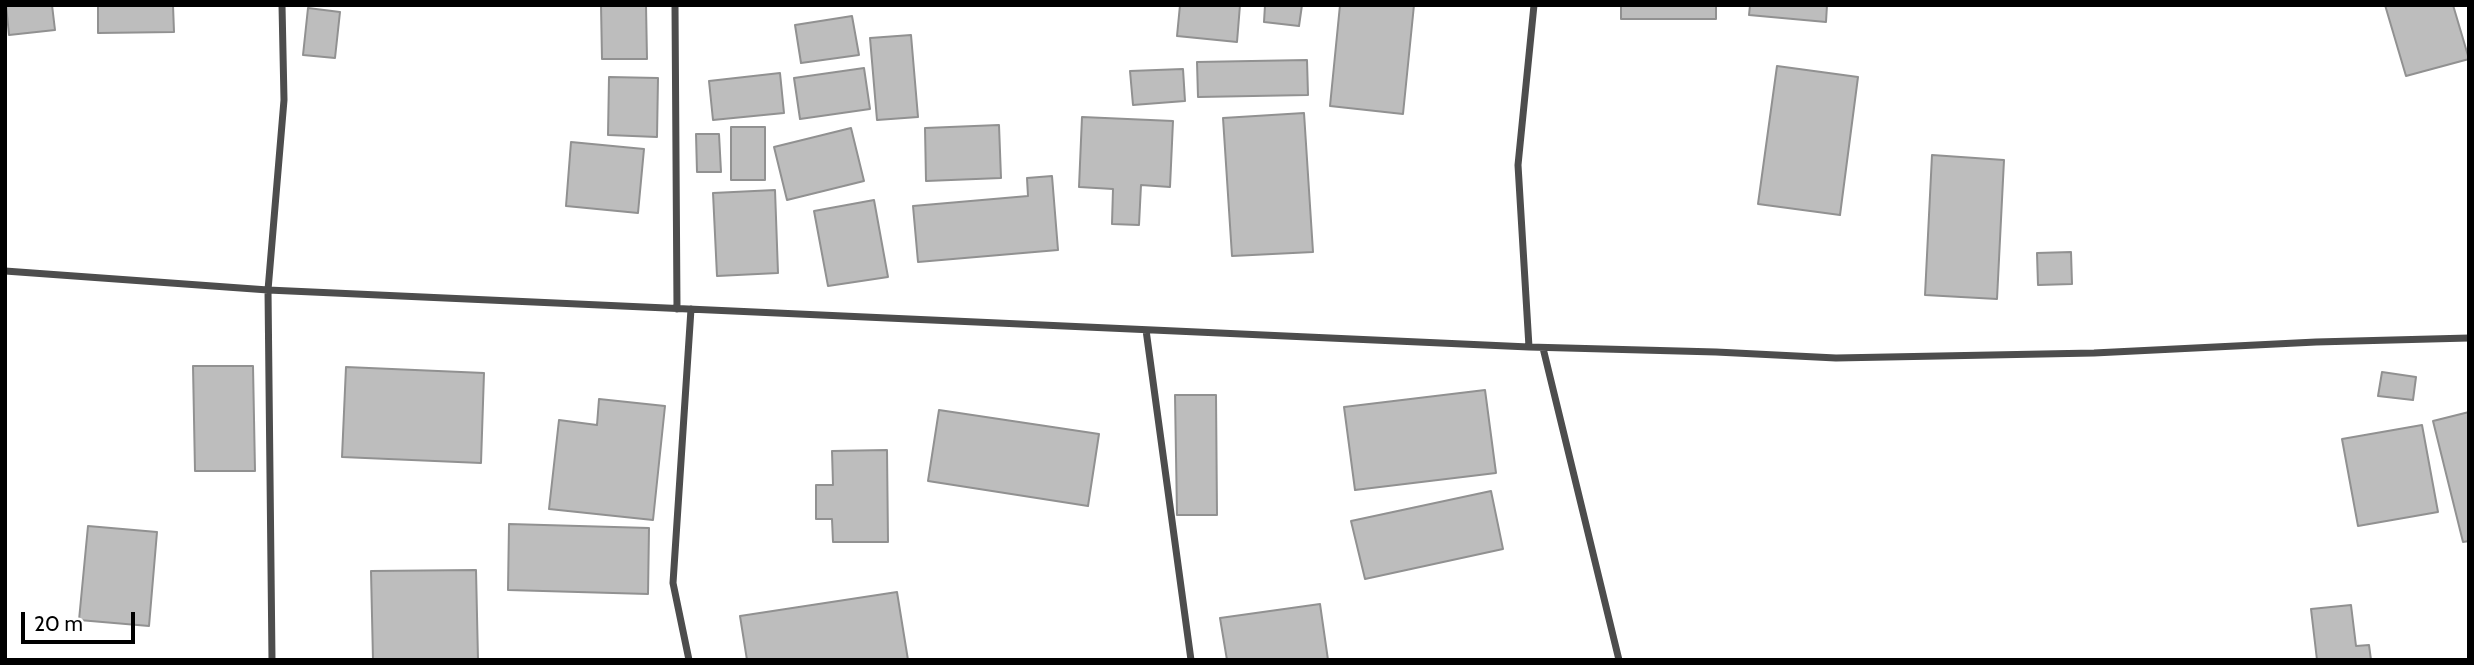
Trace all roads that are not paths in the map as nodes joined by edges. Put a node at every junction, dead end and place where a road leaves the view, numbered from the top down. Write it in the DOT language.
graph roads {
  1 [pos="282,5"];
  2 [pos="676,5"];
  3 [pos="1534,5"];
  4 [pos="5,271"];
  5 [pos="268,290"];
  6 [pos="677,309"];
  7 [pos="691,309"];
  8 [pos="1146,330"];
  9 [pos="2469,338"];
  10 [pos="1529,347"];
  11 [pos="1543,348"];
  12 [pos="272,660"];
  13 [pos="689,660"];
  14 [pos="1191,660"];
  15 [pos="1619,660"];
  1 -- 5 [label="street"];
  2 -- 6 [label="street"];
  3 -- 10 [label="street"];
  4 -- 5 [label="street"];
  5 -- 6 [label="street"];
  5 -- 12 [label="street"];
  6 -- 7 [label="street"];
  7 -- 8 [label="street"];
  7 -- 13 [label="street"];
  8 -- 10 [label="street"];
  8 -- 14 [label="street"];
  9 -- 11 [label="street"];
  10 -- 11 [label="street"];
  11 -- 15 [label="street"];
}
